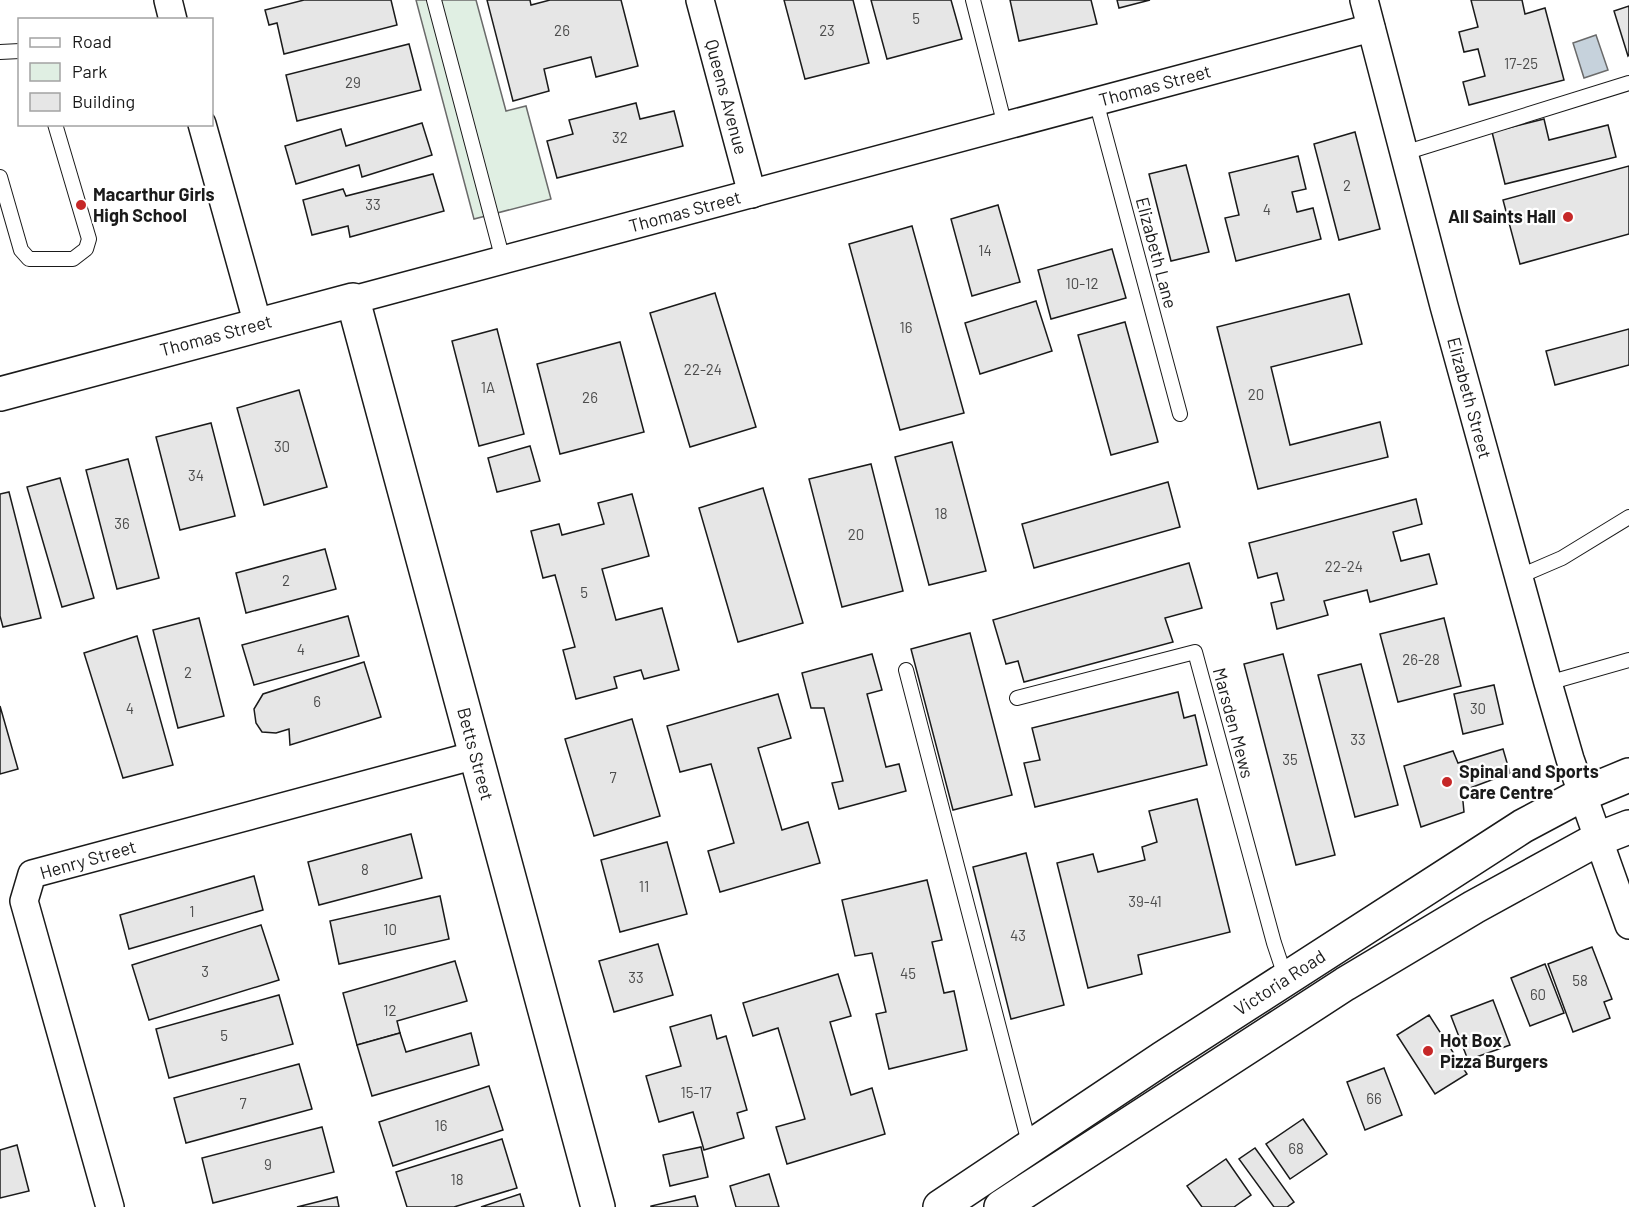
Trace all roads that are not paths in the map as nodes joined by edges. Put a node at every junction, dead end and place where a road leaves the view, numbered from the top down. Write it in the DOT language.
graph roads {
  1 [pos="168,0"];
  2 [pos="434,0"];
  3 [pos="700,0"];
  4 [pos="973,0"];
  5 [pos="1364,0"];
  6 [pos="172,18"];
  7 [pos="1371,28"];
  8 [pos="18,51"];
  9 [pos="0,52"];
  10 [pos="1629,83"];
  11 [pos="1096,101"];
  12 [pos="56,126"];
  13 [pos="203,126"];
  14 [pos="1005,126"];
  15 [pos="1404,153"];
  16 [pos="0,177"];
  17 [pos="752,194"];
  18 [pos="502,260"];
  19 [pos="353,300"];
  20 [pos="258,325"];
  21 [pos="0,394"];
  22 [pos="1180,414"];
  23 [pos="1629,518"];
  24 [pos="1518,577"];
  25 [pos="1629,660"];
  26 [pos="906,670"];
  27 [pos="1548,683"];
  28 [pos="1017,698"];
  29 [pos="476,755"];
  30 [pos="1629,775"];
  31 [pos="1583,794"];
  32 [pos="1629,827"];
  33 [pos="1598,839"];
  34 [pos="1629,925"];
  35 [pos="1287,979"];
  36 [pos="1029,1147"];
  37 [pos="110,1207"];
  38 [pos="598,1207"];
  39 [pos="940,1207"];
  40 [pos="1001,1207"];
  1 -- 6 [label="street"];
  2 -- 18 [label="lane"];
  3 -- 17 [label="street, Queens Avenue"];
  4 -- 14 [label="lane"];
  5 -- 7 [label="street, Elizabeth Street"];
  7 -- 11 [label="street, Thomas Street"];
  7 -- 15 [label="street, Elizabeth Street"];
  8 -- 9 [label="lane"];
  10 -- 15 [label="lane"];
  11 -- 14 [label="street, Thomas Street"];
  11 -- 22 [label="lane, Elizabeth Lane"];
  12 -- 16 [label="lane"];
  13 -- 20 [label="street"];
  14 -- 17 [label="street, Thomas Street"];
  15 -- 24 [label="street, Elizabeth Street"];
  17 -- 18 [label="street, Thomas Street"];
  18 -- 19 [label="street, Thomas Street"];
  19 -- 20 [label="main road, Thomas Street"];
  19 -- 29 [label="main road, Betts Street"];
  20 -- 21 [label="main road, Thomas Street"];
  23 -- 24 [label="lane"];
  24 -- 27 [label="street, Elizabeth Street"];
  25 -- 27 [label="lane"];
  26 -- 36 [label="lane"];
  27 -- 31 [label="street, Elizabeth Street"];
  28 -- 35 [label="lane, Marsden Mews"];
  29 -- 37 [label="street, Henry Street"];
  29 -- 38 [label="main road, Betts Street"];
  30 -- 31 [label="main road, Victoria Road"];
  31 -- 33 [label="street, Elizabeth Street"];
  31 -- 35 [label="main road, Victoria Road"];
  32 -- 33 [label="main road, Victoria Road"];
  33 -- 34 [label="street, Elizabeth Street"];
  33 -- 40 [label="main road, Victoria Road"];
  35 -- 36 [label="main road, Victoria Road"];
  36 -- 39 [label="main road, Victoria Road"];
}
